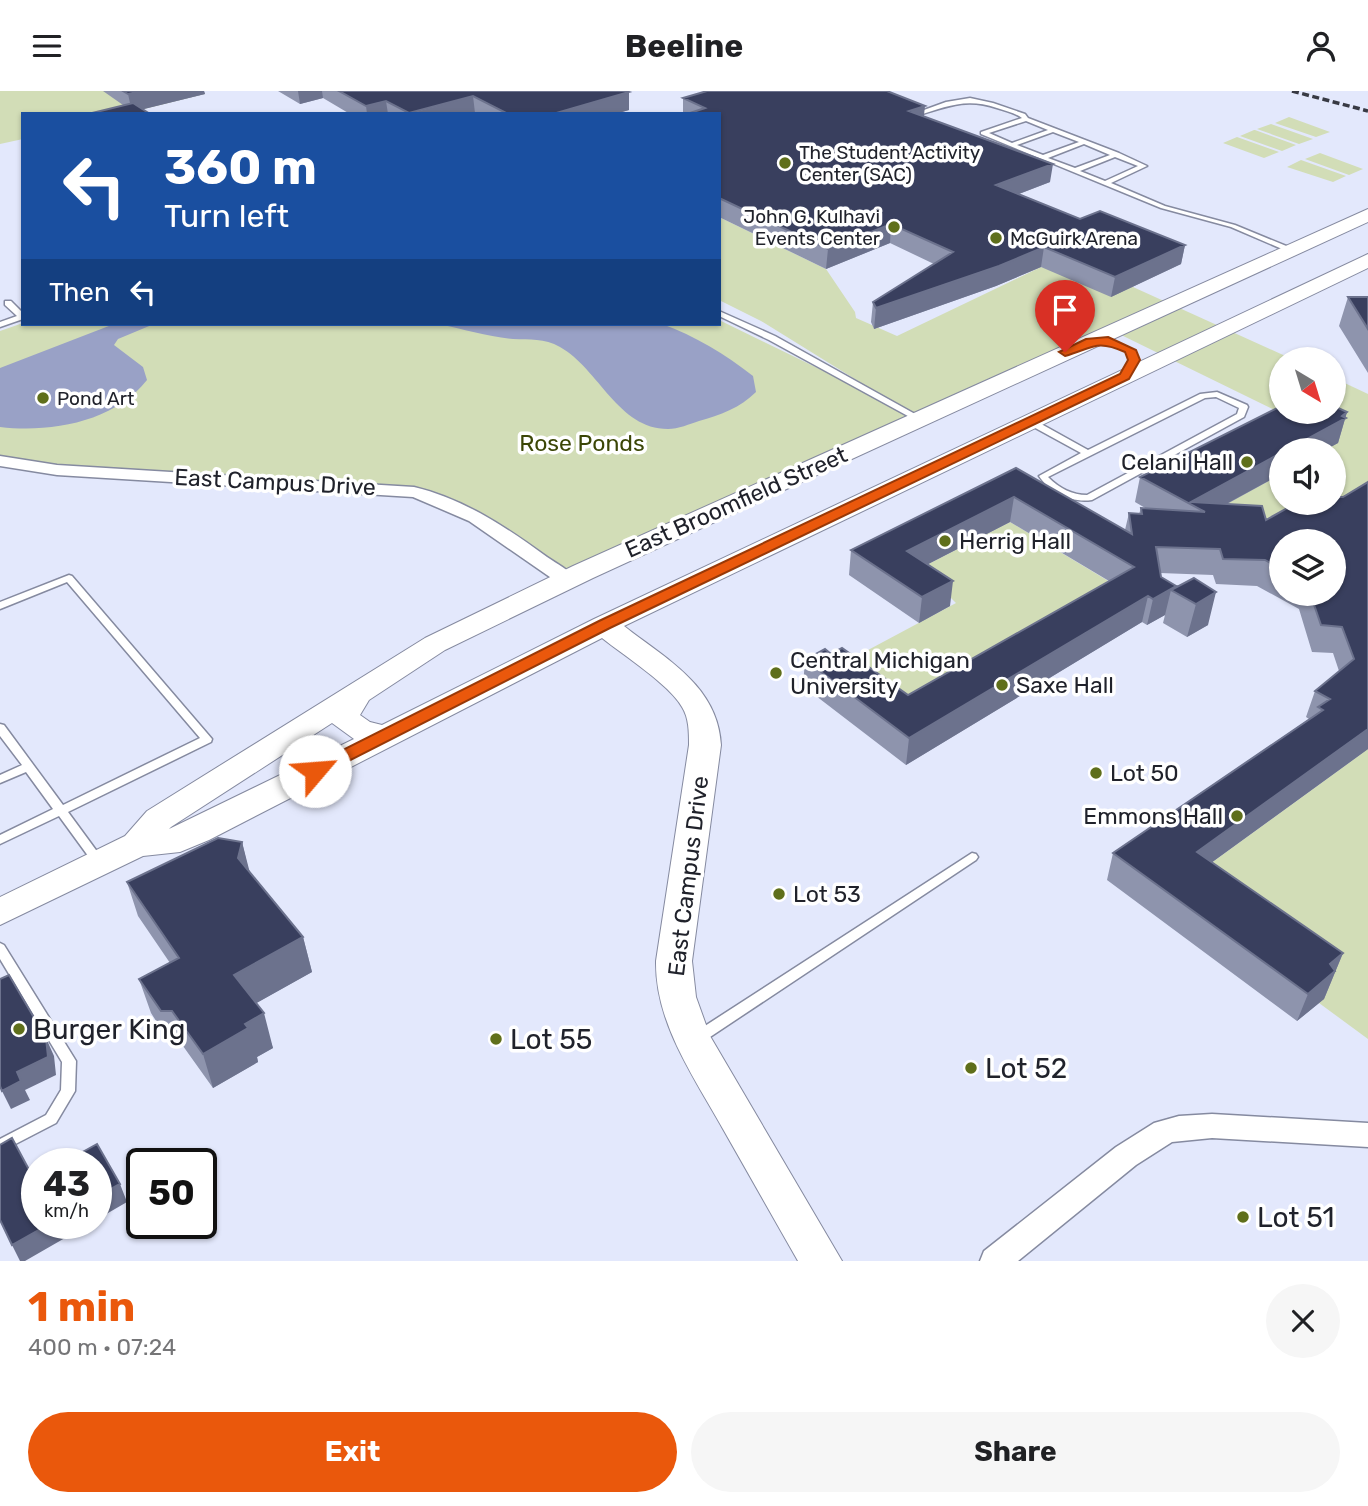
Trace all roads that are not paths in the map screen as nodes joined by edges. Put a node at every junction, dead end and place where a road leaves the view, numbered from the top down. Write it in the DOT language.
graph roads {
  1 [pos="916,114"];
  2 [pos="1026,119"];
  3 [pos="1053,129"];
  4 [pos="1085,142"];
  5 [pos="1011,145"];
  6 [pos="1117,154"];
  7 [pos="1041,158"];
  8 [pos="1074,171"];
  9 [pos="1104,184"];
  10 [pos="1368,215"];
  11 [pos="1292,250"];
  12 [pos="1368,260"];
  13 [pos="1215,284"];
  14 [pos="8,303"];
  15 [pos="721,314"];
  16 [pos="21,315"];
  17 [pos="21,316"];
  18 [pos="1244,319"];
  19 [pos="0,325"];
  20 [pos="1090,341"];
  21 [pos="1125,377"];
  22 [pos="920,419"];
  23 [pos="1031,422"];
  24 [pos="1087,453"];
  25 [pos="0,461"];
  26 [pos="567,580"];
  27 [pos="0,606"];
  28 [pos="604,625"];
  29 [pos="362,688"];
  30 [pos="0,728"];
  31 [pos="383,736"];
  32 [pos="28,767"];
  33 [pos="0,779"];
  34 [pos="62,812"];
  35 [pos="0,840"];
  36 [pos="137,845"];
  37 [pos="972,857"];
  38 [pos="100,864"];
  39 [pos="0,912"];
  40 [pos="0,948"];
  41 [pos="694,1040"];
  42 [pos="1368,1135"];
  43 [pos="0,1146"];
  44 [pos="821,1261"];
  45 [pos="995,1261"];
  1 -- 2 [label="lane"];
  2 -- 3 [label="lane"];
  2 -- 5 [label="lane"];
  3 -- 4 [label="lane"];
  3 -- 5 [label="lane"];
  4 -- 6 [label="lane"];
  4 -- 7 [label="lane"];
  5 -- 7 [label="lane"];
  6 -- 8 [label="lane"];
  6 -- 9 [label="lane"];
  7 -- 8 [label="lane"];
  8 -- 9 [label="lane"];
  9 -- 11 [label="lane"];
  10 -- 11 [label="main road, East Broomfield Street"];
  11 -- 13 [label="main road, East Broomfield Street"];
  12 -- 18 [label="main road, East Broomfield Street"];
  13 -- 18 [label="main road"];
  13 -- 20 [label="main road, East Broomfield Street"];
  14 -- 16 [label="lane"];
  15 -- 22 [label="lane"];
  17 -- 19 [label="lane"];
  18 -- 21 [label="main road, East Broomfield Street"];
  20 -- 21 [label="main road"];
  20 -- 22 [label="main road, East Broomfield Street"];
  21 -- 23 [label="main road, East Broomfield Street"];
  22 -- 26 [label="main road, East Broomfield Street"];
  23 -- 24 [label="lane"];
  23 -- 28 [label="main road, East Broomfield Street"];
  24 -- 24 [label="lane"];
  25 -- 26 [label="street, East Campus Drive"];
  26 -- 29 [label="main road, East Broomfield Street"];
  27 -- 34 [label="lane"];
  28 -- 31 [label="main road, East Broomfield Street"];
  28 -- 41 [label="main road, East Campus Drive"];
  29 -- 31 [label="main road"];
  29 -- 36 [label="main road, East Broomfield Street"];
  30 -- 32 [label="lane"];
  31 -- 36 [label="main road, East Broomfield Street"];
  32 -- 33 [label="lane"];
  32 -- 34 [label="lane"];
  34 -- 35 [label="lane"];
  34 -- 38 [label="lane"];
  36 -- 38 [label="main road, East Broomfield Street"];
  37 -- 41 [label="lane"];
  38 -- 39 [label="main road, East Broomfield Street"];
  40 -- 43 [label="lane"];
  41 -- 44 [label="main road, East Campus Drive"];
  42 -- 45 [label="street"];
}
